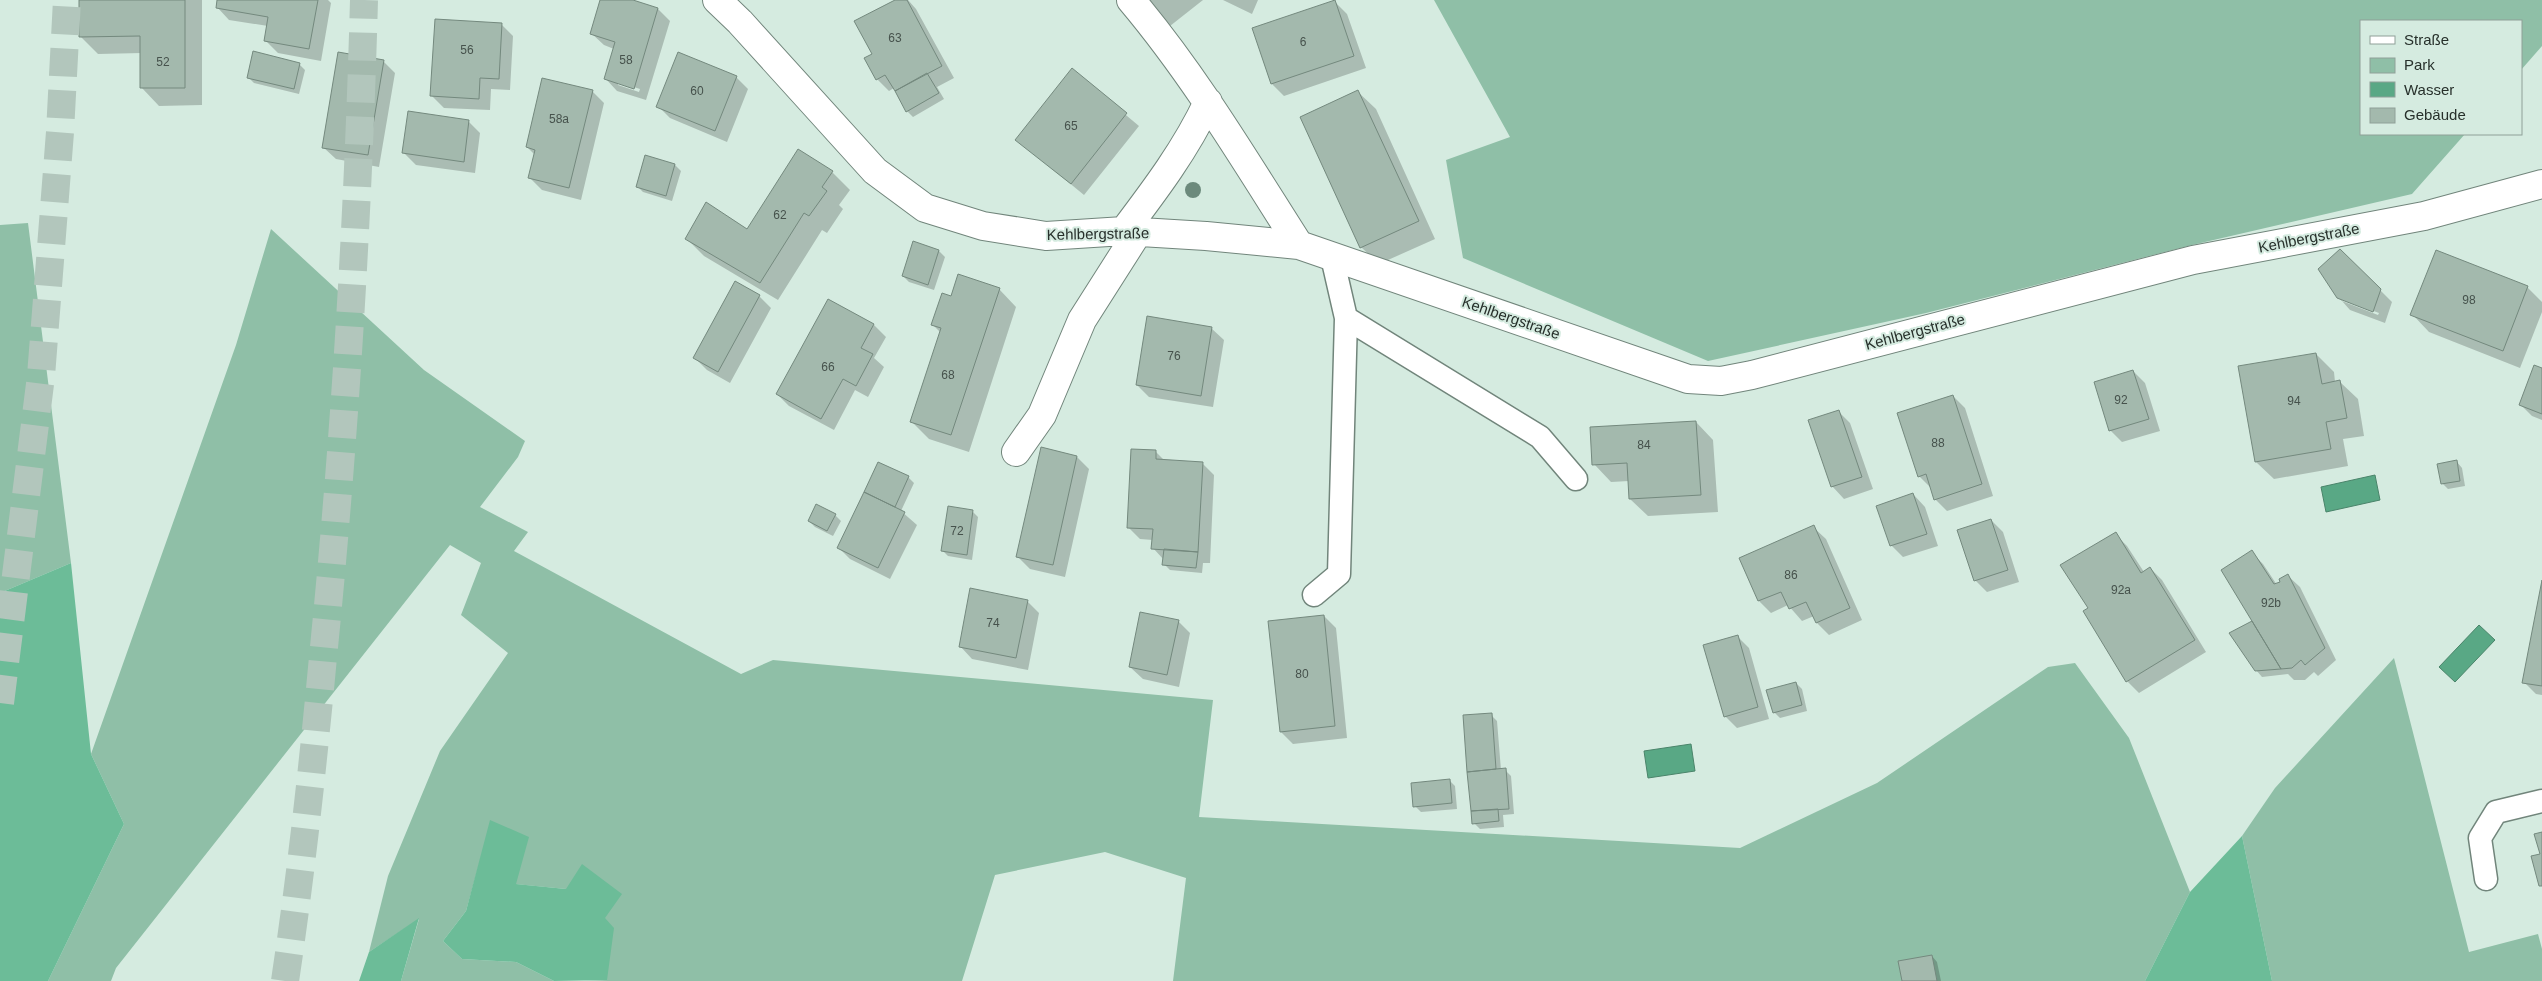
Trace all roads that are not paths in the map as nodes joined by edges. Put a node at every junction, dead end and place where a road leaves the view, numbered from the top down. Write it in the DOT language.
graph roads {
  1 [pos="717,0"];
  2 [pos="1131,0"];
  3 [pos="1208,102"];
  4 [pos="2542,184"];
  5 [pos="1131,231"];
  6 [pos="1298,246"];
  7 [pos="1332,257"];
  8 [pos="1346,318"];
  9 [pos="1016,452"];
  10 [pos="1576,479"];
  11 [pos="1314,595"];
  12 [pos="2542,800"];
  13 [pos="2486,879"];
  1 -- 5 [label="street, Kehlbergstraße"];
  2 -- 3 [label="street"];
  3 -- 5 [label="street"];
  3 -- 6 [label="street"];
  4 -- 7 [label="street, Kehlbergstraße"];
  5 -- 6 [label="street, Kehlbergstraße"];
  5 -- 9 [label="street"];
  6 -- 7 [label="street, Kehlbergstraße"];
  7 -- 8 [label="lane"];
  8 -- 10 [label="lane"];
  8 -- 11 [label="lane"];
  12 -- 13 [label="lane"];
}
